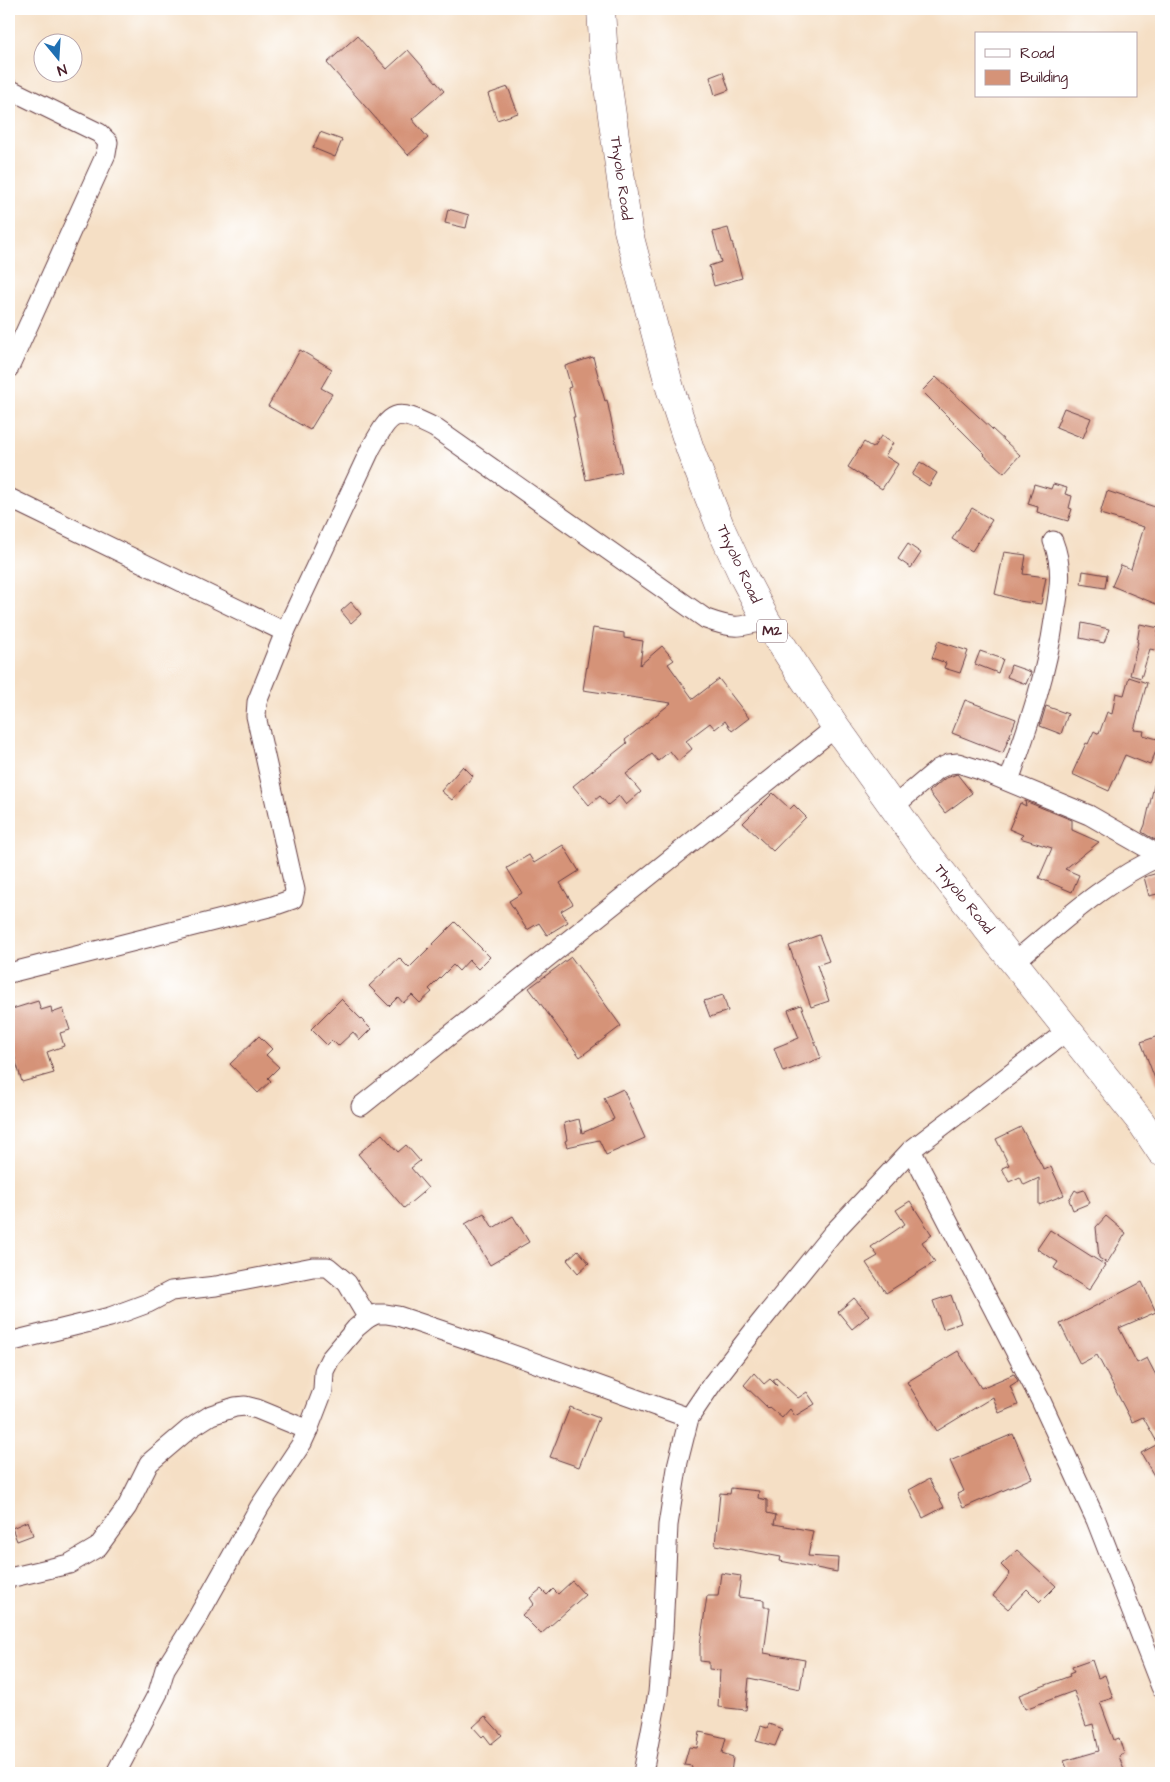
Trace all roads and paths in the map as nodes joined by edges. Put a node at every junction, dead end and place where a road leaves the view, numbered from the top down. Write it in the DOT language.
graph roads {
  1 [pos="601,9"];
  2 [pos="9,89"];
  3 [pos="9,368"];
  4 [pos="9,498"];
  5 [pos="1052,541"];
  6 [pos="766,620"];
  7 [pos="285,632"];
  8 [pos="836,727"];
  9 [pos="1009,781"];
  10 [pos="893,807"];
  11 [pos="1161,856"];
  12 [pos="1014,962"];
  13 [pos="9,973"];
  14 [pos="1067,1031"];
  15 [pos="361,1106"];
  16 [pos="911,1150"];
  17 [pos="1161,1152"];
  18 [pos="368,1318"];
  19 [pos="9,1342"];
  20 [pos="688,1418"];
  21 [pos="308,1430"];
  22 [pos="9,1578"];
  23 [pos="1161,1687"];
  24 [pos="116,1773"];
  25 [pos="643,1773"];
  1 -- 6 [label="highway, Thyolo Road / M2"];
  2 -- 3 [label="street"];
  4 -- 7 [label="street"];
  5 -- 9 [label="street"];
  6 -- 7 [label="street"];
  6 -- 8 [label="highway, Thyolo Road / M2"];
  7 -- 13 [label="street"];
  8 -- 10 [label="highway, Thyolo Road / M2"];
  8 -- 15 [label="street"];
  9 -- 10 [label="street"];
  9 -- 11 [label="street"];
  10 -- 12 [label="highway, Thyolo Road / M2"];
  11 -- 12 [label="street"];
  12 -- 14 [label="highway, Thyolo Road / M2"];
  14 -- 16 [label="street"];
  14 -- 17 [label="highway, Thyolo Road / M2"];
  16 -- 20 [label="street"];
  16 -- 23 [label="street"];
  18 -- 19 [label="street"];
  18 -- 20 [label="street"];
  18 -- 21 [label="street"];
  20 -- 25 [label="street"];
  21 -- 22 [label="street"];
  21 -- 24 [label="street"];
}
